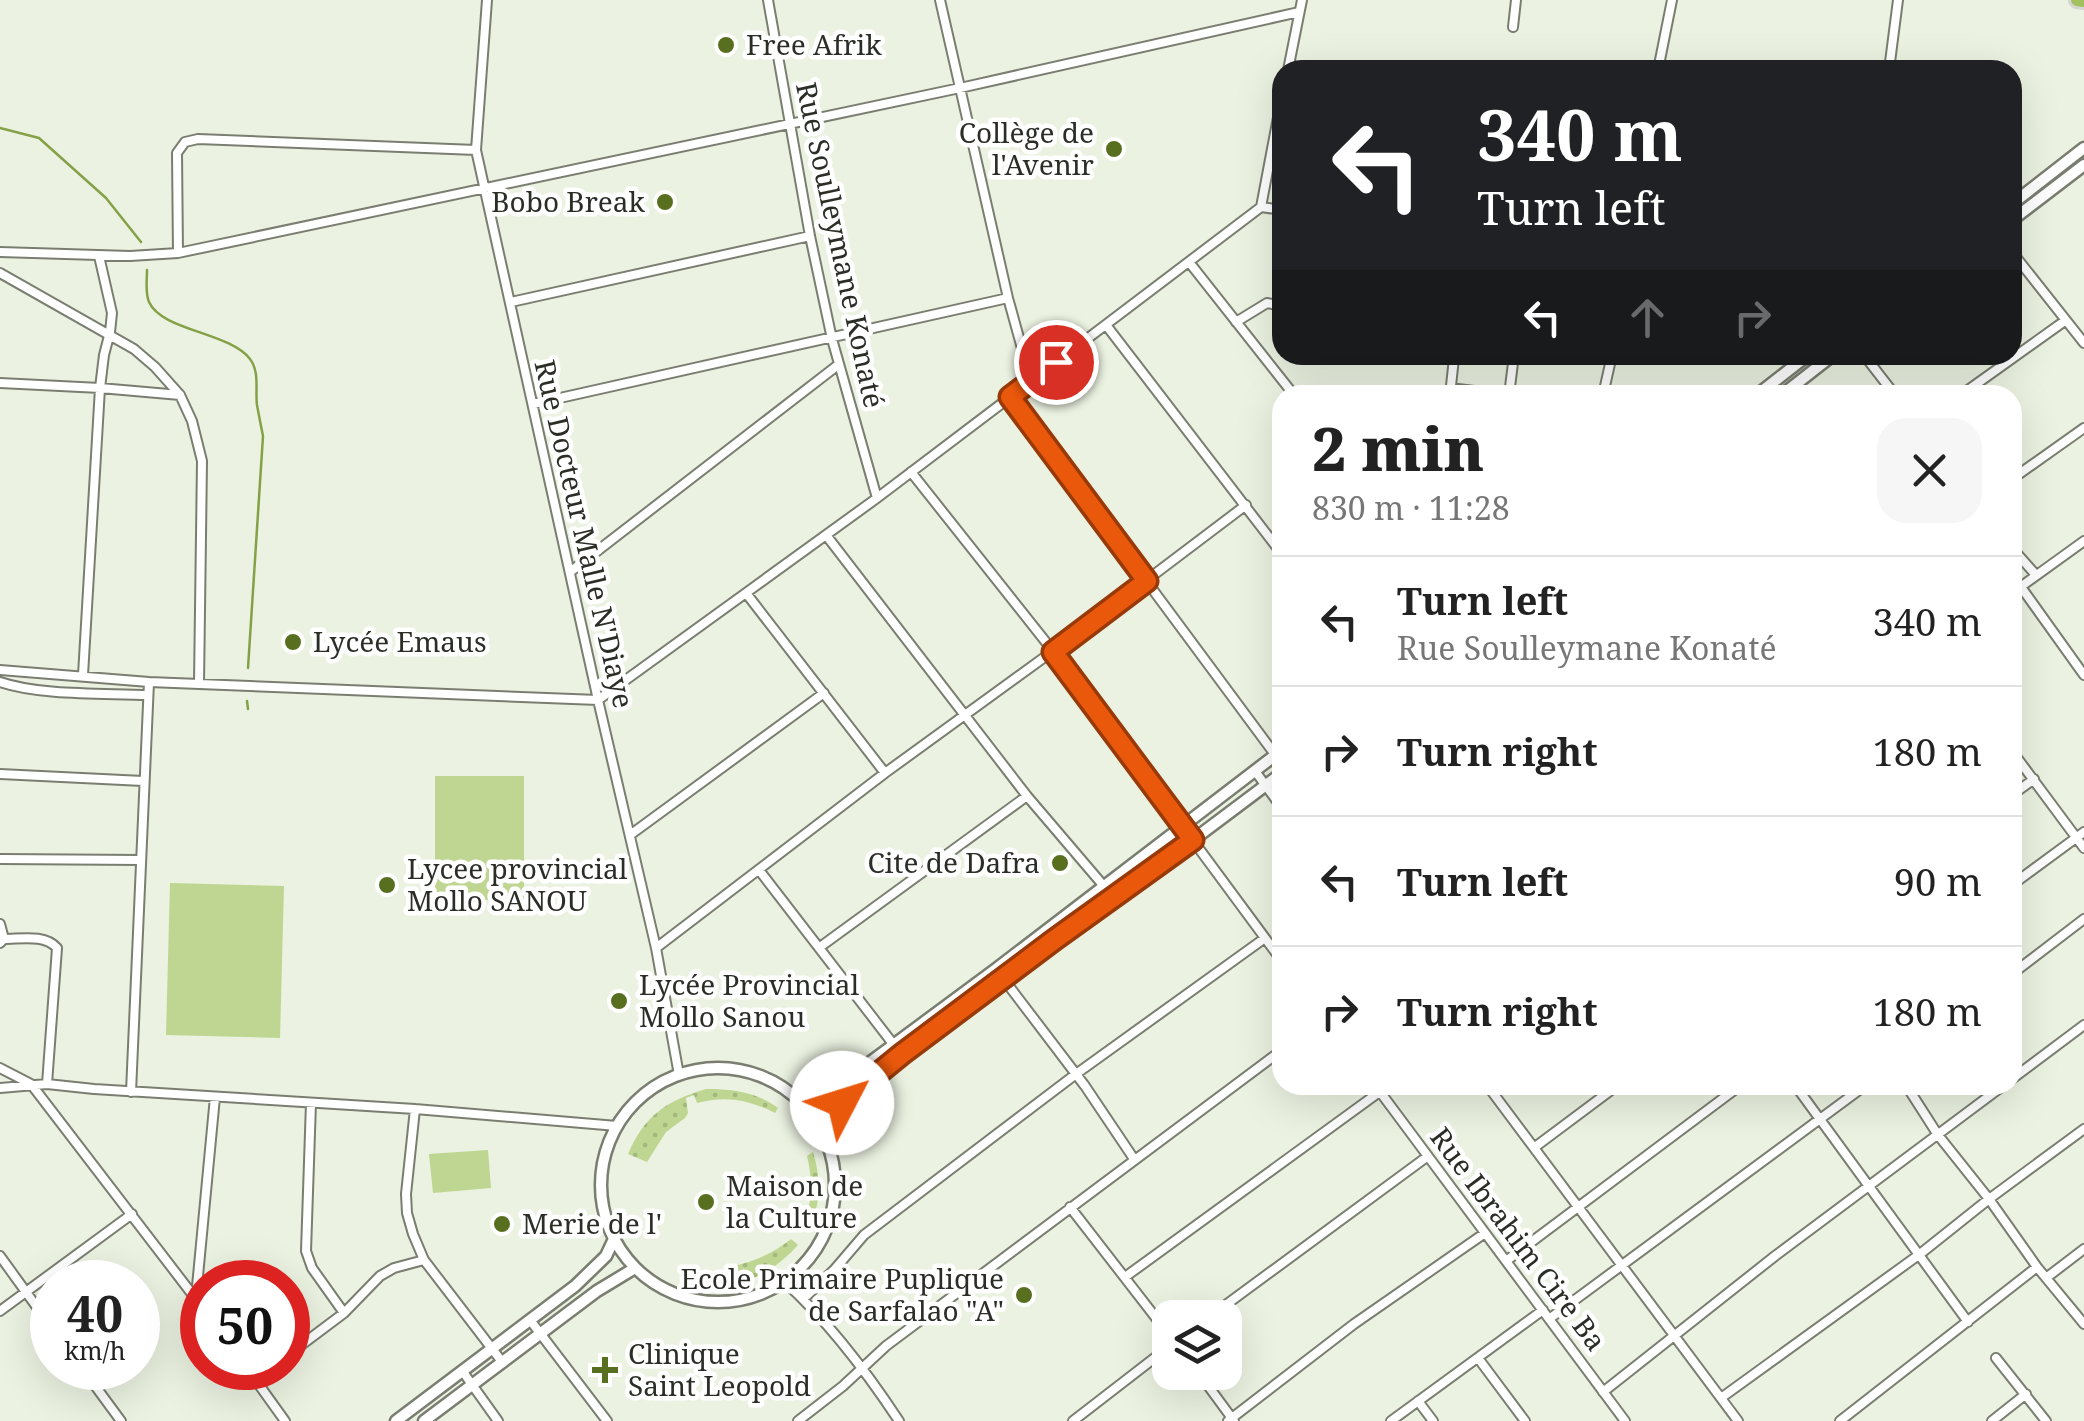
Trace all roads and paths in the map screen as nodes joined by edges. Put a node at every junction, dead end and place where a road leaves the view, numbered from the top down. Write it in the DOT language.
graph roads {
  1 [pos="488,0"];
  2 [pos="768,0"];
  3 [pos="940,0"];
  4 [pos="1302,0"];
  5 [pos="1516,0"];
  6 [pos="1672,0"];
  7 [pos="1898,0"];
  8 [pos="1299,12"];
  9 [pos="1513,27"];
  10 [pos="1290,60"];
  11 [pos="1660,60"];
  12 [pos="1890,60"];
  13 [pos="960,88"];
  14 [pos="790,123"];
  15 [pos="2084,148"];
  16 [pos="1272,149"];
  17 [pos="476,150"];
  18 [pos="2084,165"];
  19 [pos="484,190"];
  20 [pos="2022,196"];
  21 [pos="1261,207"];
  22 [pos="1272,209"];
  23 [pos="2022,212"];
  24 [pos="810,236"];
  25 [pos="0,252"];
  26 [pos="178,252"];
  27 [pos="99,256"];
  28 [pos="1188,262"];
  29 [pos="2022,265"];
  30 [pos="0,273"];
  31 [pos="1008,298"];
  32 [pos="511,302"];
  33 [pos="1272,304"];
  34 [pos="2066,320"];
  35 [pos="1236,322"];
  36 [pos="1106,325"];
  37 [pos="109,336"];
  38 [pos="832,339"];
  39 [pos="2084,343"];
  40 [pos="2022,351"];
  41 [pos="838,365"];
  42 [pos="1795,365"];
  43 [pos="1820,365"];
  44 [pos="1872,365"];
  45 [pos="2003,365"];
  46 [pos="1031,381"];
  47 [pos="0,383"];
  48 [pos="1286,385"];
  49 [pos="1770,385"];
  50 [pos="1795,385"];
  51 [pos="1887,385"];
  52 [pos="1975,385"];
  53 [pos="100,388"];
  54 [pos="180,395"];
  55 [pos="1010,397"];
  56 [pos="533,404"];
  57 [pos="2084,428"];
  58 [pos="911,472"];
  59 [pos="2022,472"];
  60 [pos="877,498"];
  61 [pos="1246,505"];
  62 [pos="826,535"];
  63 [pos="1272,540"];
  64 [pos="2084,540"];
  65 [pos="2022,559"];
  66 [pos="570,572"];
  67 [pos="2036,575"];
  68 [pos="1147,581"];
  69 [pos="2022,587"];
  70 [pos="746,592"];
  71 [pos="1053,652"];
  72 [pos="0,670"];
  73 [pos="83,675"];
  74 [pos="2084,675"];
  75 [pos="0,682"];
  76 [pos="148,682"];
  77 [pos="200,684"];
  78 [pos="824,692"];
  79 [pos="148,695"];
  80 [pos="598,700"];
  81 [pos="966,715"];
  82 [pos="1272,745"];
  83 [pos="1272,761"];
  84 [pos="2022,764"];
  85 [pos="1256,771"];
  86 [pos="885,773"];
  87 [pos="0,774"];
  88 [pos="2034,779"];
  89 [pos="1272,780"];
  90 [pos="143,782"];
  91 [pos="1266,785"];
  92 [pos="2022,788"];
  93 [pos="1272,794"];
  94 [pos="1027,796"];
  95 [pos="1183,827"];
  96 [pos="630,835"];
  97 [pos="2080,835"];
  98 [pos="1193,840"];
  99 [pos="2084,848"];
  100 [pos="0,859"];
  101 [pos="140,860"];
  102 [pos="759,870"];
  103 [pos="2022,878"];
  104 [pos="1104,886"];
  105 [pos="1114,898"];
  106 [pos="2084,919"];
  107 [pos="0,924"];
  108 [pos="1265,938"];
  109 [pos="2,941"];
  110 [pos="820,947"];
  111 [pos="1272,947"];
  112 [pos="656,948"];
  113 [pos="2022,966"];
  114 [pos="1000,974"];
  115 [pos="2084,1025"];
  116 [pos="894,1044"];
  117 [pos="902,1054"];
  118 [pos="1272,1057"];
  119 [pos="0,1068"];
  120 [pos="2022,1072"];
  121 [pos="1076,1074"];
  122 [pos="679,1075"];
  123 [pos="31,1084"];
  124 [pos="48,1084"];
  125 [pos="0,1088"];
  126 [pos="131,1092"];
  127 [pos="1369,1095"];
  128 [pos="1383,1095"];
  129 [pos="1495,1095"];
  130 [pos="1604,1095"];
  131 [pos="1728,1095"];
  132 [pos="1803,1095"];
  133 [pos="1852,1095"];
  134 [pos="1912,1095"];
  135 [pos="1991,1095"];
  136 [pos="215,1097"];
  137 [pos="797,1098"];
  138 [pos="311,1103"];
  139 [pos="416,1108"];
  140 [pos="1820,1118"];
  141 [pos="616,1126"];
  142 [pos="2084,1129"];
  143 [pos="824,1134"];
  144 [pos="1938,1135"];
  145 [pos="1534,1147"];
  146 [pos="1428,1156"];
  147 [pos="1134,1159"];
  148 [pos="1870,1187"];
  149 [pos="1989,1199"];
  150 [pos="1580,1206"];
  151 [pos="1070,1208"];
  152 [pos="132,1214"];
  153 [pos="1485,1233"];
  154 [pos="614,1240"];
  155 [pos="2084,1250"];
  156 [pos="1920,1254"];
  157 [pos="0,1256"];
  158 [pos="200,1260"];
  159 [pos="424,1260"];
  160 [pos="1506,1261"];
  161 [pos="1622,1266"];
  162 [pos="2037,1266"];
  163 [pos="635,1268"];
  164 [pos="180,1277"];
  165 [pos="1125,1277"];
  166 [pos="2046,1278"];
  167 [pos="785,1282"];
  168 [pos="26,1292"];
  169 [pos="30,1298"];
  170 [pos="804,1299"];
  171 [pos="1232,1300"];
  172 [pos="1544,1310"];
  173 [pos="0,1311"];
  174 [pos="1152,1312"];
  175 [pos="344,1314"];
  176 [pos="1549,1319"];
  177 [pos="530,1320"];
  178 [pos="1968,1322"];
  179 [pos="2084,1324"];
  180 [pos="542,1334"];
  181 [pos="1672,1336"];
  182 [pos="310,1339"];
  183 [pos="491,1350"];
  184 [pos="1478,1358"];
  185 [pos="1996,1358"];
  186 [pos="1152,1360"];
  187 [pos="503,1363"];
  188 [pos="863,1367"];
  189 [pos="462,1372"];
  190 [pos="472,1386"];
  191 [pos="99,1390"];
  192 [pos="263,1390"];
  193 [pos="1210,1390"];
  194 [pos="1604,1392"];
  195 [pos="2026,1394"];
  196 [pos="1721,1398"];
  197 [pos="1418,1401"];
  198 [pos="1231,1420"];
  199 [pos="122,1421"];
  200 [pos="286,1421"];
  201 [pos="396,1421"];
  202 [pos="424,1421"];
  203 [pos="498,1421"];
  204 [pos="607,1421"];
  205 [pos="798,1421"];
  206 [pos="900,1421"];
  207 [pos="1073,1421"];
  208 [pos="1390,1421"];
  209 [pos="1433,1421"];
  210 [pos="1525,1421"];
  211 [pos="1624,1421"];
  212 [pos="1738,1421"];
  213 [pos="1840,1421"];
  214 [pos="1992,1421"];
  215 [pos="2046,1421"];
  1 -- 17 [label="street, Rue Docteur Malle N'Diaye"];
  2 -- 14 [label="street, Rue Soulleymane Konaté"];
  3 -- 13 [label="street"];
  4 -- 8 [label="street"];
  5 -- 9 [label="street"];
  6 -- 11 [label="street"];
  7 -- 12 [label="street"];
  8 -- 10 [label="street"];
  8 -- 13 [label="street"];
  13 -- 14 [label="street"];
  13 -- 31 [label="street"];
  14 -- 19 [label="street"];
  14 -- 24 [label="street, Rue Soulleymane Konaté"];
  15 -- 20 [label="main road"];
  16 -- 21 [label="street"];
  17 -- 19 [label="street, Rue Docteur Malle N'Diaye"];
  17 -- 26 [label="street"];
  18 -- 23 [label="main road"];
  19 -- 26 [label="street"];
  19 -- 32 [label="street, Rue Docteur Malle N'Diaye"];
  21 -- 22 [label="street"];
  21 -- 28 [label="street"];
  24 -- 32 [label="street"];
  24 -- 38 [label="street, Rue Soulleymane Konaté"];
  25 -- 27 [label="street"];
  26 -- 27 [label="street"];
  27 -- 37 [label="street"];
  28 -- 35 [label="street"];
  28 -- 36 [label="street"];
  29 -- 34 [label="street"];
  30 -- 37 [label="street"];
  31 -- 38 [label="street"];
  31 -- 46 [label="street"];
  32 -- 56 [label="street, Rue Docteur Malle N'Diaye"];
  33 -- 35 [label="street"];
  34 -- 39 [label="street"];
  34 -- 40 [label="street"];
  35 -- 48 [label="street"];
  36 -- 46 [label="street"];
  36 -- 61 [label="street"];
  37 -- 53 [label="street"];
  37 -- 54 [label="street"];
  38 -- 41 [label="street, Rue Soulleymane Konaté"];
  38 -- 56 [label="street"];
  41 -- 60 [label="street, Rue Soulleymane Konaté"];
  41 -- 66 [label="street"];
  42 -- 49 [label="main road"];
  43 -- 50 [label="main road"];
  44 -- 51 [label="street"];
  45 -- 52 [label="street"];
  46 -- 55 [label="street"];
  47 -- 53 [label="street"];
  53 -- 54 [label="street"];
  53 -- 73 [label="street"];
  54 -- 77 [label="street"];
  55 -- 58 [label="street"];
  55 -- 68 [label="street"];
  56 -- 66 [label="street, Rue Docteur Malle N'Diaye"];
  57 -- 59 [label="street"];
  58 -- 60 [label="street"];
  58 -- 71 [label="street"];
  60 -- 62 [label="street"];
  61 -- 63 [label="street"];
  61 -- 68 [label="street"];
  62 -- 70 [label="street"];
  62 -- 81 [label="street"];
  64 -- 67 [label="street"];
  65 -- 67 [label="street"];
  66 -- 80 [label="street, Rue Docteur Malle N'Diaye"];
  67 -- 69 [label="street"];
  68 -- 71 [label="street"];
  68 -- 82 [label="street"];
  69 -- 74 [label="street"];
  70 -- 78 [label="street"];
  70 -- 80 [label="street"];
  71 -- 81 [label="street"];
  71 -- 95 [label="street"];
  72 -- 73 [label="street"];
  73 -- 76 [label="street"];
  75 -- 79 [label="street"];
  76 -- 77 [label="street"];
  76 -- 79 [label="street"];
  77 -- 80 [label="street"];
  78 -- 86 [label="street"];
  78 -- 96 [label="street"];
  79 -- 90 [label="street"];
  80 -- 96 [label="street, Rue Docteur Malle N'Diaye"];
  81 -- 86 [label="street"];
  81 -- 94 [label="street"];
  83 -- 85 [label="main road"];
  84 -- 88 [label="street"];
  85 -- 91 [label="street"];
  85 -- 95 [label="main road"];
  86 -- 102 [label="street"];
  87 -- 90 [label="street"];
  88 -- 92 [label="street"];
  88 -- 97 [label="street"];
  89 -- 91 [label="main road"];
  90 -- 101 [label="street"];
  91 -- 93 [label="street"];
  91 -- 98 [label="main road"];
  94 -- 104 [label="street"];
  94 -- 110 [label="street"];
  95 -- 98 [label="street"];
  95 -- 104 [label="main road"];
  96 -- 112 [label="street, Rue Docteur Malle N'Diaye"];
  97 -- 99 [label="street"];
  97 -- 103 [label="street"];
  98 -- 105 [label="main road"];
  98 -- 108 [label="street"];
  100 -- 101 [label="street"];
  101 -- 126 [label="street"];
  102 -- 110 [label="street"];
  102 -- 112 [label="street"];
  104 -- 105 [label="street"];
  104 -- 114 [label="main road"];
  105 -- 114 [label="main road"];
  106 -- 113 [label="street"];
  107 -- 109 [label="street"];
  108 -- 111 [label="street"];
  108 -- 121 [label="street"];
  109 -- 124 [label="street"];
  110 -- 116 [label="street"];
  112 -- 122 [label="street, Rue Docteur Malle N'Diaye"];
  114 -- 116 [label="main road"];
  114 -- 117 [label="main road"];
  114 -- 121 [label="street"];
  115 -- 120 [label="street"];
  116 -- 117 [label="street"];
  116 -- 137 [label="main road"];
  117 -- 143 [label="main road"];
  118 -- 147 [label="street"];
  119 -- 123 [label="street"];
  121 -- 147 [label="street"];
  121 -- 170 [label="street"];
  122 -- 137 [label="main road"];
  122 -- 141 [label="main road"];
  123 -- 124 [label="street"];
  123 -- 125 [label="street"];
  123 -- 152 [label="street"];
  124 -- 126 [label="street"];
  126 -- 136 [label="street"];
  127 -- 165 [label="street"];
  128 -- 146 [label="street, Rue Ibrahim Cire Ba"];
  129 -- 145 [label="street"];
  130 -- 145 [label="street"];
  131 -- 150 [label="street"];
  132 -- 140 [label="street"];
  133 -- 140 [label="street"];
  134 -- 144 [label="street"];
  135 -- 144 [label="street"];
  136 -- 138 [label="street"];
  136 -- 158 [label="street"];
  137 -- 143 [label="main road"];
  138 -- 139 [label="street"];
  138 -- 175 [label="street"];
  139 -- 141 [label="street"];
  139 -- 159 [label="street"];
  140 -- 148 [label="street"];
  140 -- 161 [label="street"];
  141 -- 154 [label="main road"];
  142 -- 149 [label="street"];
  143 -- 167 [label="main road"];
  144 -- 148 [label="street"];
  144 -- 149 [label="street"];
  145 -- 150 [label="street"];
  146 -- 153 [label="street, Rue Ibrahim Cire Ba"];
  146 -- 171 [label="street"];
  147 -- 151 [label="street"];
  148 -- 156 [label="street"];
  148 -- 181 [label="street"];
  149 -- 156 [label="street"];
  149 -- 162 [label="street"];
  150 -- 160 [label="street"];
  150 -- 161 [label="street"];
  151 -- 165 [label="street"];
  151 -- 188 [label="street"];
  152 -- 164 [label="street"];
  152 -- 168 [label="street"];
  153 -- 160 [label="street, Rue Ibrahim Cire Ba"];
  153 -- 198 [label="street"];
  154 -- 163 [label="main road"];
  154 -- 177 [label="main road"];
  155 -- 166 [label="street"];
  156 -- 178 [label="street"];
  156 -- 196 [label="street"];
  157 -- 168 [label="street"];
  159 -- 175 [label="street"];
  159 -- 183 [label="street"];
  160 -- 172 [label="street, Rue Ibrahim Cire Ba"];
  161 -- 176 [label="street"];
  161 -- 181 [label="street"];
  162 -- 166 [label="street"];
  162 -- 178 [label="street"];
  163 -- 167 [label="main road"];
  163 -- 180 [label="main road"];
  165 -- 174 [label="street"];
  166 -- 179 [label="street"];
  167 -- 170 [label="street"];
  168 -- 169 [label="street"];
  168 -- 173 [label="street"];
  170 -- 188 [label="street"];
  172 -- 176 [label="street, Rue Ibrahim Cire Ba"];
  172 -- 184 [label="street"];
  175 -- 182 [label="street"];
  176 -- 194 [label="street, Rue Ibrahim Cire Ba"];
  177 -- 180 [label="street"];
  177 -- 183 [label="main road"];
  178 -- 213 [label="street"];
  180 -- 187 [label="main road"];
  180 -- 204 [label="street"];
  181 -- 194 [label="street"];
  181 -- 196 [label="street"];
  183 -- 187 [label="street"];
  183 -- 189 [label="main road"];
  184 -- 197 [label="street"];
  184 -- 210 [label="street"];
  185 -- 195 [label="street"];
  186 -- 207 [label="street"];
  187 -- 190 [label="main road"];
  188 -- 205 [label="street"];
  188 -- 206 [label="street"];
  189 -- 190 [label="street"];
  189 -- 201 [label="main road"];
  190 -- 202 [label="main road"];
  190 -- 203 [label="street"];
  191 -- 199 [label="street"];
  192 -- 200 [label="street"];
  193 -- 198 [label="street"];
  194 -- 211 [label="street, Rue Ibrahim Cire Ba"];
  195 -- 214 [label="street"];
  195 -- 215 [label="street"];
  196 -- 212 [label="street"];
  197 -- 208 [label="street"];
  197 -- 209 [label="street"];
}
